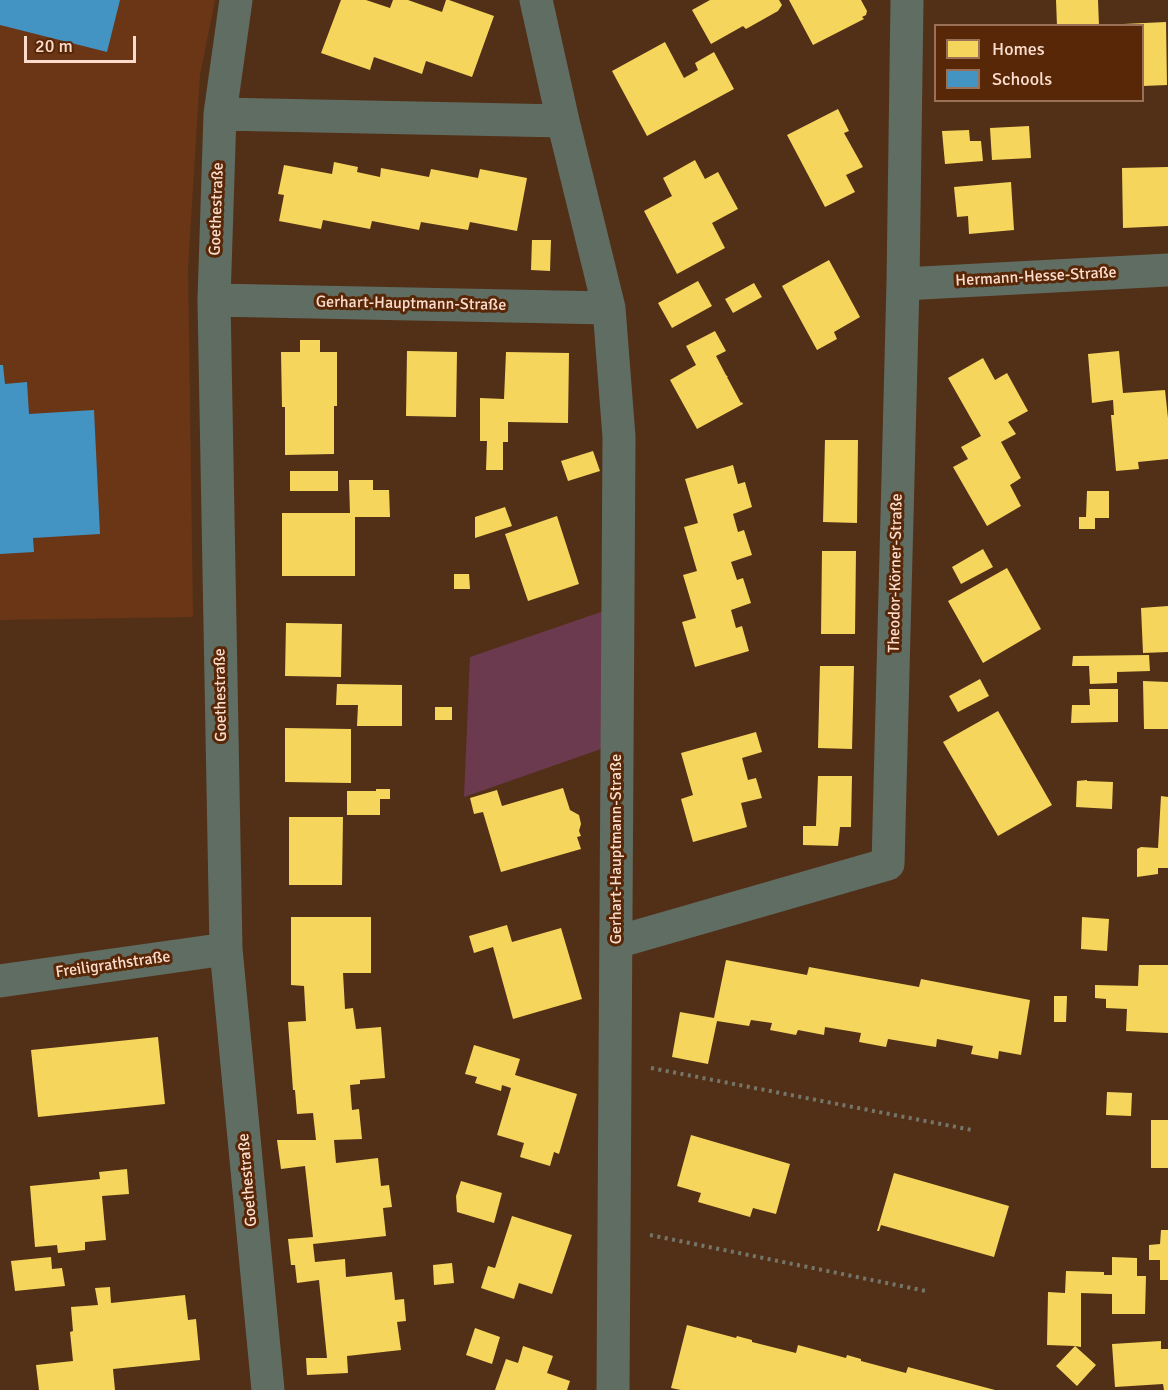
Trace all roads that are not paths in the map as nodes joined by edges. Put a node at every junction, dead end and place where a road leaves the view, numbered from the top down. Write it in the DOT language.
graph roads {
  1 [pos="236,0"];
  2 [pos="536,0"];
  3 [pos="907,0"];
  4 [pos="220,114"];
  5 [pos="563,121"];
  6 [pos="1168,270"];
  7 [pos="903,284"];
  8 [pos="214,300"];
  9 [pos="609,308"];
  10 [pos="617,942"];
  11 [pos="226,949"];
  12 [pos="0,981"];
  13 [pos="268,1390"];
  14 [pos="613,1390"];
  1 -- 4 [label="street, Goethestraße"];
  2 -- 5 [label="street, Gerhart-Hauptmann-Straße"];
  3 -- 7 [label="street, Theodor-Körner-Straße"];
  4 -- 5 [label="street"];
  4 -- 8 [label="street, Goethestraße"];
  5 -- 9 [label="street, Gerhart-Hauptmann-Straße"];
  6 -- 7 [label="street, Hermann-Hesse-Straße"];
  7 -- 10 [label="street, Theodor-Körner-Straße"];
  8 -- 9 [label="street, Gerhart-Hauptmann-Straße"];
  8 -- 11 [label="street, Goethestraße"];
  9 -- 10 [label="street, Gerhart-Hauptmann-Straße"];
  10 -- 14 [label="street, Gerhart-Hauptmann-Straße"];
  11 -- 12 [label="street, Freiligrathstraße"];
  11 -- 13 [label="street, Goethestraße"];
}
